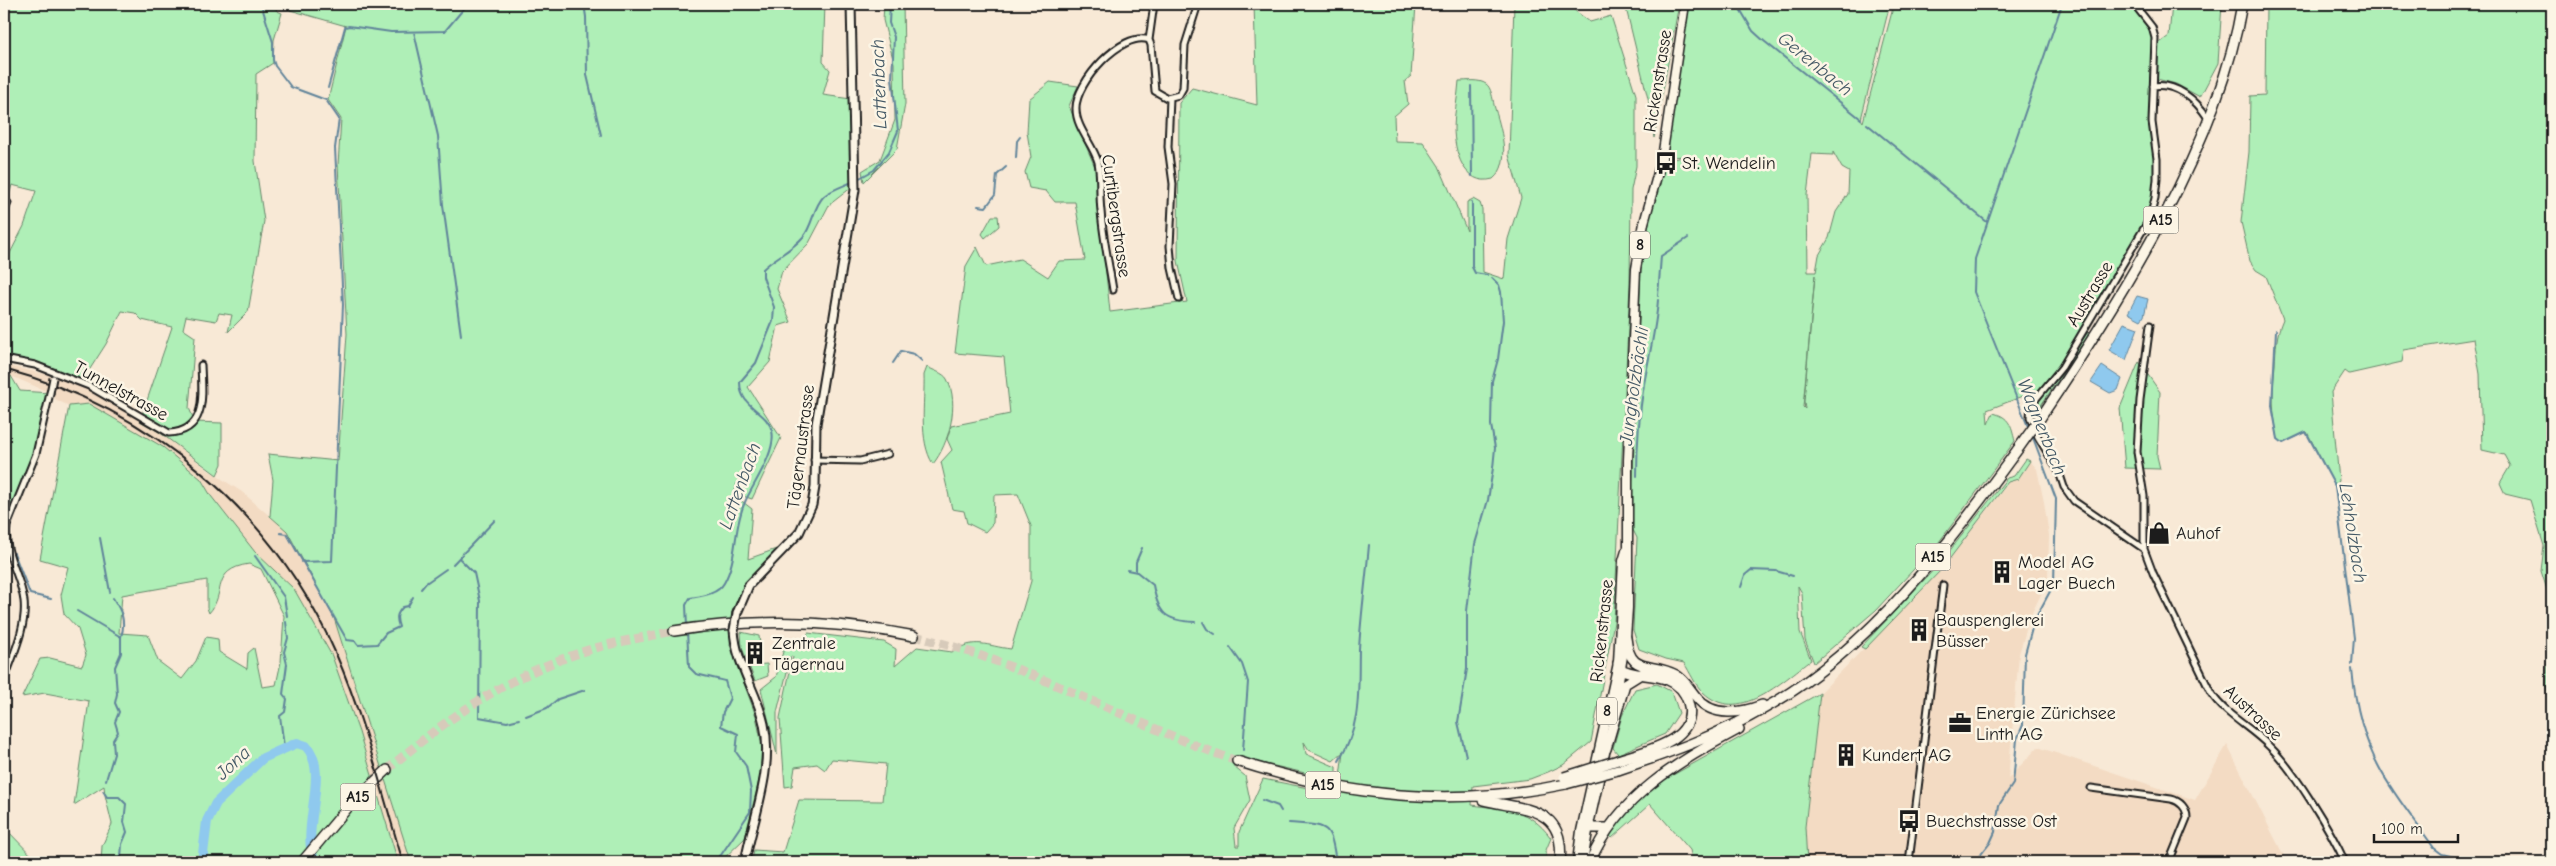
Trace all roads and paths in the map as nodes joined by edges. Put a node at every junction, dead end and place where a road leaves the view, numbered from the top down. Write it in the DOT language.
graph roads {
  1 [pos="851,4"];
  2 [pos="1154,4"];
  3 [pos="1198,4"];
  4 [pos="1685,4"];
  5 [pos="2134,4"];
  6 [pos="2242,4"];
  7 [pos="1149,40"];
  8 [pos="2153,86"];
  9 [pos="1170,98"];
  10 [pos="2208,118"];
  11 [pos="8,203"];
  12 [pos="4,212"];
  13 [pos="1113,290"];
  14 [pos="1179,299"];
  15 [pos="2150,325"];
  16 [pos="4,359"];
  17 [pos="201,365"];
  18 [pos="56,372"];
  19 [pos="888,454"];
  20 [pos="814,460"];
  21 [pos="4,539"];
  22 [pos="2144,548"];
  23 [pos="1627,549"];
  24 [pos="1943,585"];
  25 [pos="678,630"];
  26 [pos="914,636"];
  27 [pos="1626,638"];
  28 [pos="1649,667"];
  29 [pos="1619,668"];
  30 [pos="1641,674"];
  31 [pos="4,680"];
  32 [pos="1783,697"];
  33 [pos="1766,708"];
  34 [pos="1606,749"];
  35 [pos="1238,761"];
  36 [pos="387,770"];
  37 [pos="1565,780"];
  38 [pos="2091,788"];
  39 [pos="1472,798"];
  40 [pos="1587,822"];
  41 [pos="1607,828"];
  42 [pos="302,862"];
  43 [pos="745,862"];
  44 [pos="1560,862"];
  45 [pos="1577,862"];
  46 [pos="1584,862"];
  47 [pos="1590,862"];
  48 [pos="1909,862"];
  49 [pos="2169,862"];
  50 [pos="2345,862"];
  1 -- 20 [label="street, Tägernaustrasse"];
  2 -- 7 [label="street"];
  3 -- 9 [label="street"];
  4 -- 23 [label="main road, Rickenstrasse / 8"];
  5 -- 8 [label="street, Austrasse"];
  6 -- 10 [label="highway, A15"];
  7 -- 9 [label="street"];
  7 -- 13 [label="street, Curtibergstrasse"];
  8 -- 10 [label="street"];
  8 -- 22 [label="street, Austrasse"];
  9 -- 14 [label="street"];
  10 -- 32 [label="highway, A15, bridge"];
  11 -- 12 [label="street"];
  15 -- 22 [label="street, Austrasse"];
  16 -- 18 [label="street, Tunnelstrasse"];
  17 -- 18 [label="street, Tunnelstrasse"];
  18 -- 21 [label="street, bridge"];
  19 -- 20 [label="street"];
  20 -- 43 [label="street, Tägernaustrasse, bridge"];
  21 -- 31 [label="street"];
  22 -- 50 [label="street, Austrasse"];
  23 -- 27 [label="main road, Rickenstrasse / 8"];
  23 -- 29 [label="main road, Rickenstrasse / 8"];
  24 -- 48 [label="street"];
  25 -- 26 [label="highway"];
  27 -- 28 [label="highway"];
  27 -- 29 [label="main road, Rickenstrasse / 8"];
  28 -- 29 [label="highway"];
  28 -- 32 [label="highway"];
  29 -- 30 [label="highway"];
  29 -- 34 [label="main road, Rickenstrasse / 8"];
  29 -- 40 [label="main road, Rickenstrasse / 8"];
  30 -- 34 [label="highway"];
  30 -- 37 [label="highway, bridge"];
  32 -- 33 [label="highway, A15"];
  33 -- 37 [label="highway, A15, bridge"];
  33 -- 41 [label="highway"];
  34 -- 40 [label="main road, Rickenstrasse / 8"];
  35 -- 39 [label="highway, A15"];
  36 -- 42 [label="highway, A15"];
  37 -- 39 [label="highway, A15"];
  38 -- 49 [label="street"];
  39 -- 44 [label="highway"];
  40 -- 41 [label="highway"];
  40 -- 45 [label="main road, Rickenstrasse / 8"];
  40 -- 46 [label="main road, Rickenstrasse / 8"];
  41 -- 47 [label="highway"];
}
